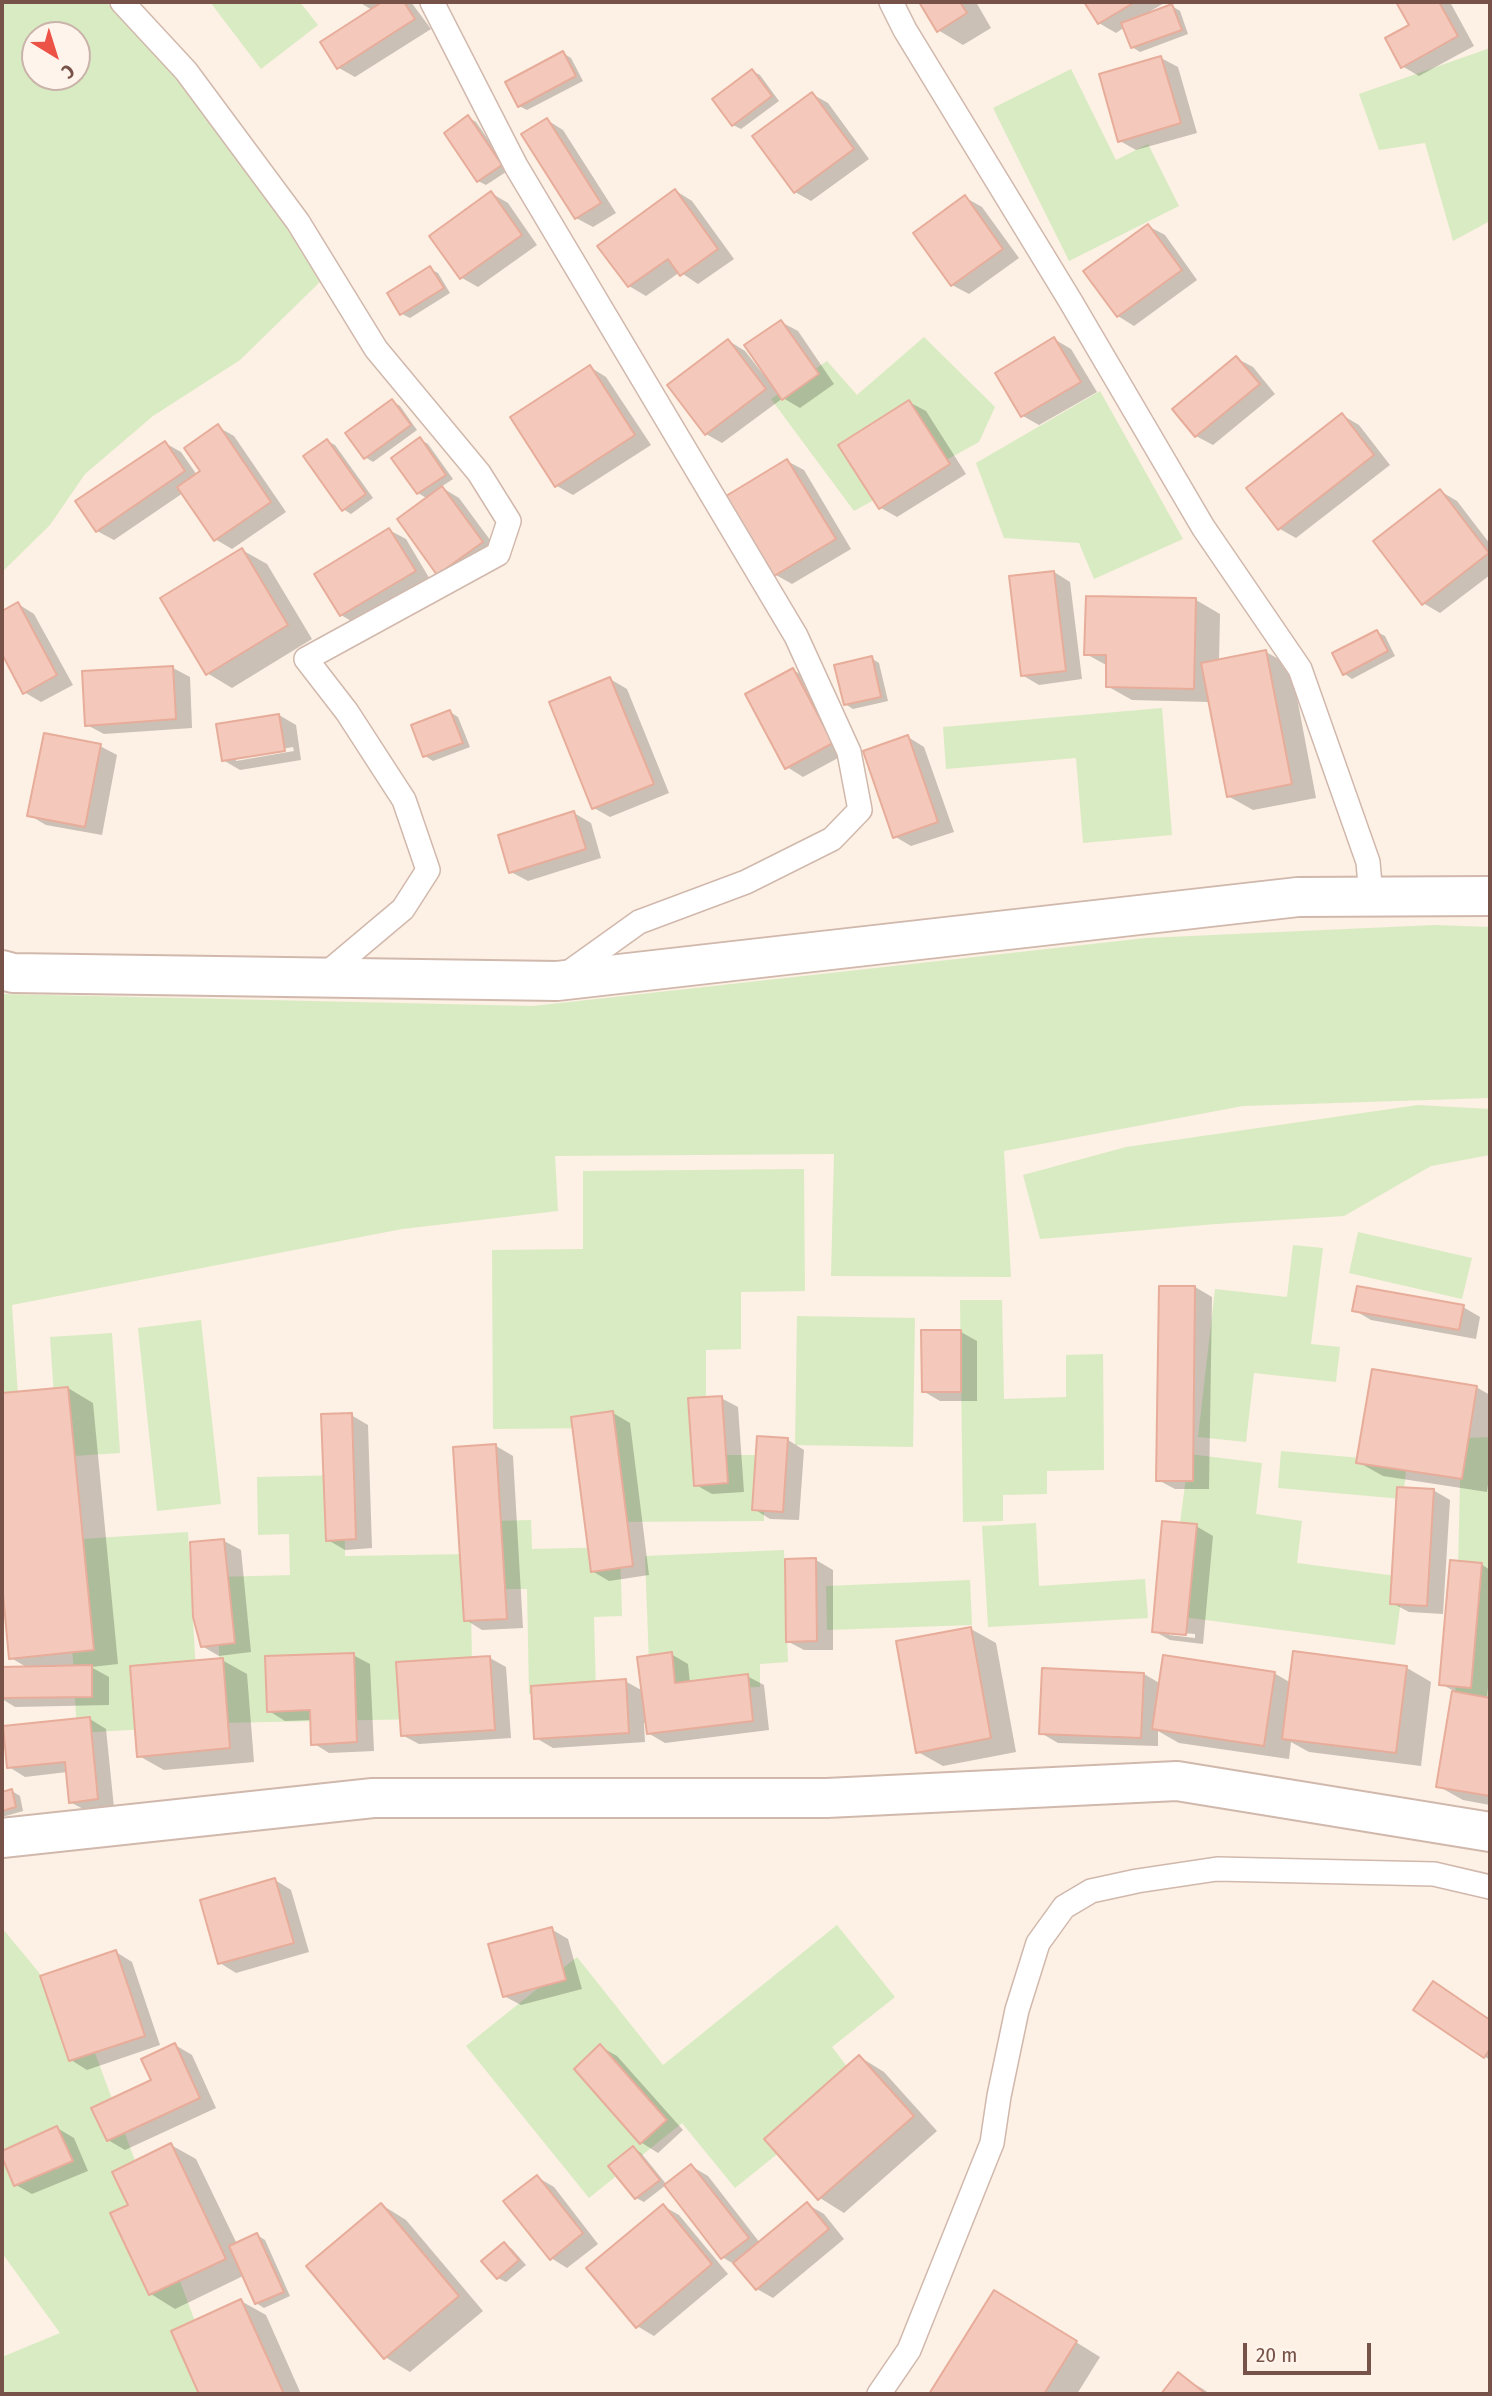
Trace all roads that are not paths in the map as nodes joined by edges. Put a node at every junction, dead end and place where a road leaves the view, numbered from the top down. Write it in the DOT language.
graph roads {
  1 [pos="122,2"];
  2 [pos="432,2"];
  3 [pos="891,2"];
  4 [pos="1371,896"];
  5 [pos="1490,896"];
  6 [pos="2,970"];
  7 [pos="321,978"];
  8 [pos="557,981"];
  9 [pos="1490,1832"];
  10 [pos="2,1838"];
  11 [pos="1490,1888"];
  12 [pos="879,2394"];
  1 -- 7 [label="lane"];
  2 -- 8 [label="lane"];
  3 -- 4 [label="lane"];
  4 -- 5 [label="street"];
  4 -- 8 [label="street"];
  6 -- 7 [label="street"];
  7 -- 8 [label="street"];
  9 -- 10 [label="street"];
  11 -- 12 [label="lane"];
}
